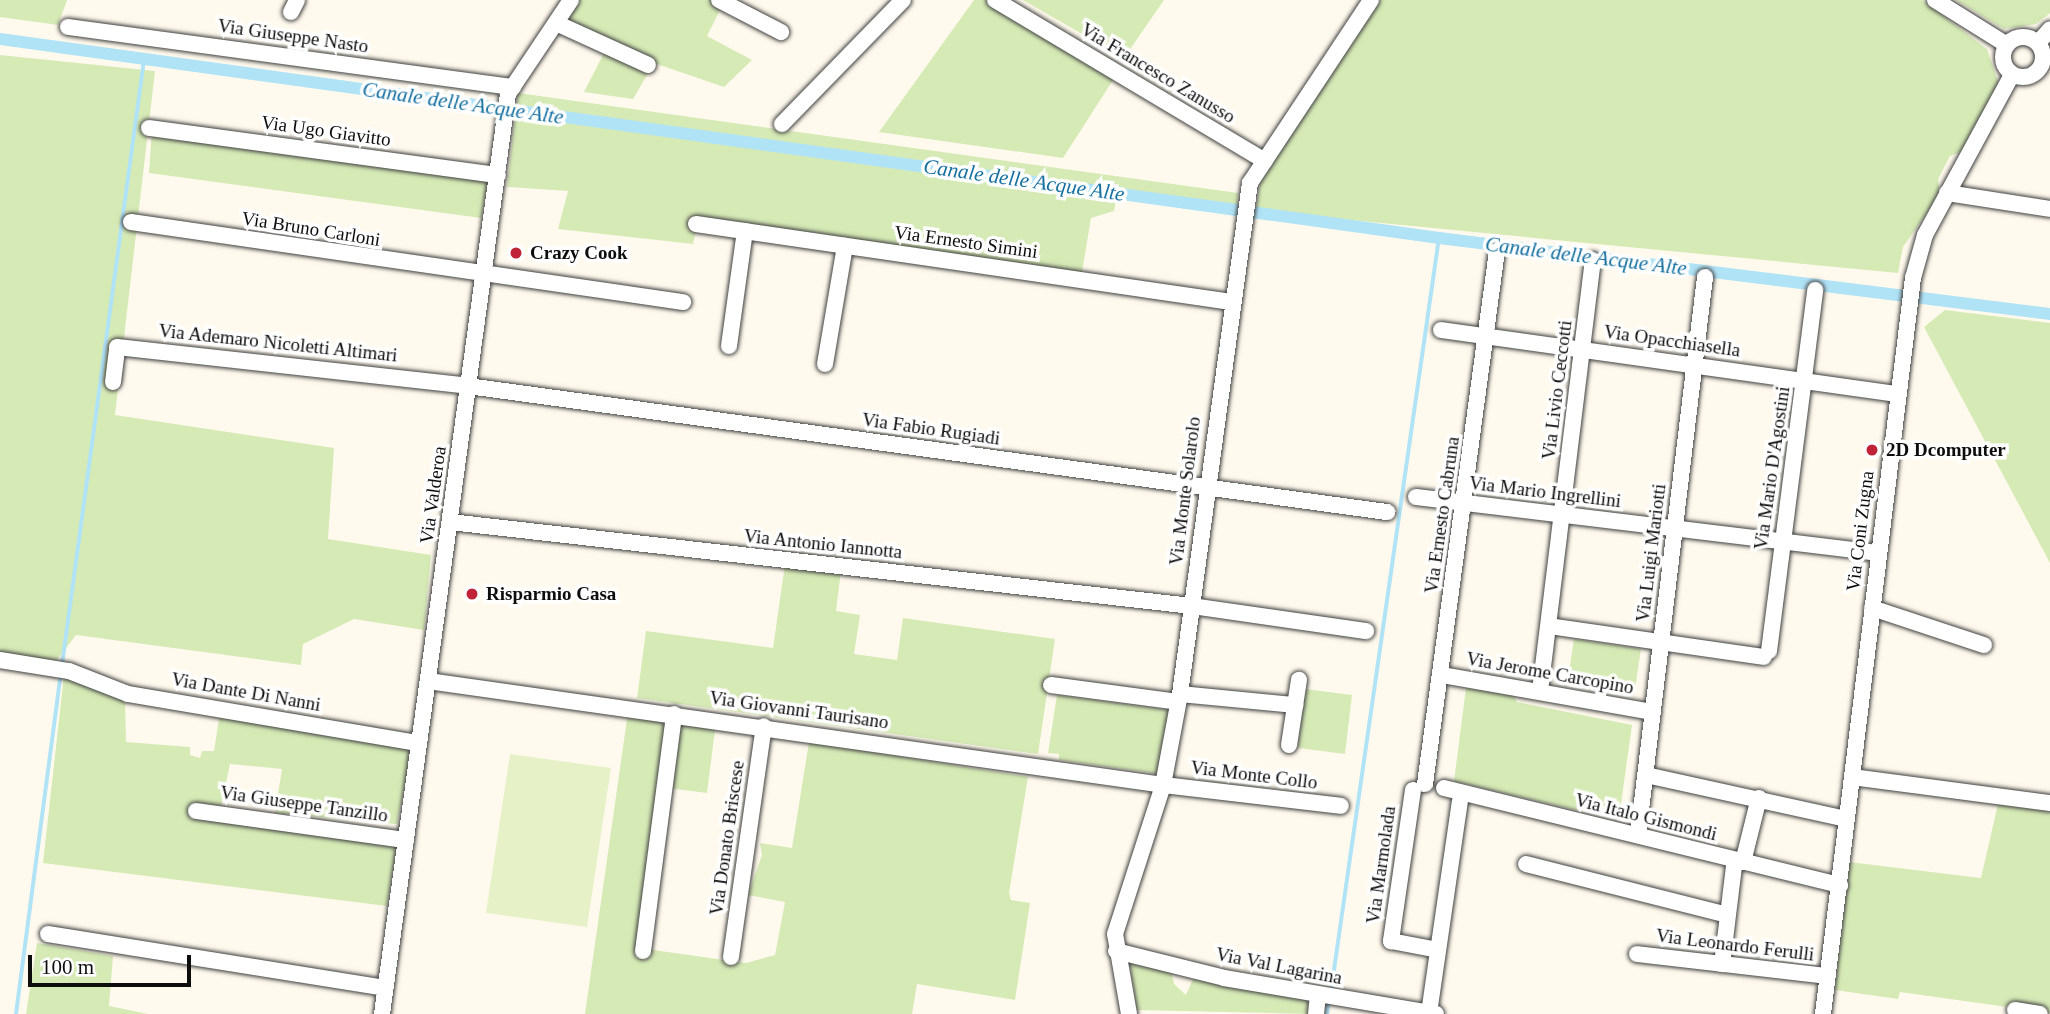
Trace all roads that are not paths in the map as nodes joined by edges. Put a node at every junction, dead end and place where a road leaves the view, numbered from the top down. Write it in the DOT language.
graph roads {
  1 [pos="571,0"];
  2 [pos="719,0"];
  3 [pos="903,0"];
  4 [pos="995,0"];
  5 [pos="1935,0"];
  6 [pos="1365,2"];
  7 [pos="556,23"];
  8 [pos="68,27"];
  9 [pos="2050,29"];
  10 [pos="781,32"];
  11 [pos="2038,43"];
  12 [pos="2007,45"];
  13 [pos="648,65"];
  14 [pos="2012,75"];
  15 [pos="511,90"];
  16 [pos="782,124"];
  17 [pos="149,128"];
  18 [pos="1265,160"];
  19 [pos="498,175"];
  20 [pos="1947,193"];
  21 [pos="2050,209"];
  22 [pos="131,222"];
  23 [pos="696,224"];
  24 [pos="745,231"];
  25 [pos="845,246"];
  26 [pos="1497,251"];
  27 [pos="1593,260"];
  28 [pos="484,277"];
  29 [pos="1705,277"];
  30 [pos="1815,290"];
  31 [pos="684,302"];
  32 [pos="1231,302"];
  33 [pos="1441,330"];
  34 [pos="1488,336"];
  35 [pos="729,346"];
  36 [pos="1583,350"];
  37 [pos="825,364"];
  38 [pos="1695,364"];
  39 [pos="1806,381"];
  40 [pos="113,382"];
  41 [pos="468,386"];
  42 [pos="1897,394"];
  43 [pos="1206,490"];
  44 [pos="1416,497"];
  45 [pos="1463,503"];
  46 [pos="1387,512"];
  47 [pos="1562,515"];
  48 [pos="450,522"];
  49 [pos="1675,529"];
  50 [pos="1783,542"];
  51 [pos="1878,553"];
  52 [pos="1192,606"];
  53 [pos="1872,608"];
  54 [pos="1549,626"];
  55 [pos="1366,631"];
  56 [pos="1662,642"];
  57 [pos="1984,645"];
  58 [pos="0,660"];
  59 [pos="1442,675"];
  60 [pos="1299,680"];
  61 [pos="428,681"];
  62 [pos="1051,685"];
  63 [pos="1540,691"];
  64 [pos="1179,698"];
  65 [pos="1295,705"];
  66 [pos="1651,712"];
  67 [pos="674,714"];
  68 [pos="764,726"];
  69 [pos="419,743"];
  70 [pos="1289,745"];
  71 [pos="1646,775"];
  72 [pos="1852,777"];
  73 [pos="1163,785"];
  74 [pos="1419,787"];
  75 [pos="1444,788"];
  76 [pos="1759,798"];
  77 [pos="1460,801"];
  78 [pos="2050,803"];
  79 [pos="1341,806"];
  80 [pos="196,811"];
  81 [pos="1846,819"];
  82 [pos="1638,835"];
  83 [pos="406,840"];
  84 [pos="1526,864"];
  85 [pos="1738,864"];
  86 [pos="1840,885"];
  87 [pos="1728,915"];
  88 [pos="48,934"];
  89 [pos="1438,950"];
  90 [pos="643,951"];
  91 [pos="1116,951"];
  92 [pos="1637,954"];
  93 [pos="731,957"];
  94 [pos="1723,964"];
  95 [pos="1827,976"];
  96 [pos="385,988"];
  97 [pos="1318,995"];
  98 [pos="2015,1010"];
  99 [pos="382,1014"];
  100 [pos="1129,1014"];
  101 [pos="1316,1014"];
  102 [pos="1433,1014"];
  103 [pos="1823,1014"];
  104 [pos="2040,1014"];
  1 -- 7 [label="street, Via Valderoa"];
  2 -- 10 [label="street"];
  3 -- 16 [label="street"];
  4 -- 18 [label="street, Via Francesco Zanusso"];
  5 -- 12 [label="street"];
  6 -- 18 [label="street, Via Monte Solarolo"];
  7 -- 13 [label="street"];
  7 -- 15 [label="street, Via Valderoa"];
  8 -- 15 [label="street, Via Giuseppe Nasto"];
  9 -- 11 [label="street"];
  11 -- 12 [label="street"];
  11 -- 14 [label="street"];
  12 -- 14 [label="street"];
  14 -- 20 [label="street, Via Coni Zugna"];
  15 -- 19 [label="street, Via Valderoa"];
  17 -- 19 [label="street, Via Ugo Giavitto"];
  18 -- 32 [label="street, Via Monte Solarolo"];
  19 -- 28 [label="street, Via Valderoa"];
  20 -- 21 [label="street"];
  20 -- 42 [label="street, Via Coni Zugna"];
  22 -- 28 [label="street, Via Bruno Carloni"];
  23 -- 24 [label="street, Via Ernesto Simini"];
  24 -- 25 [label="street, Via Ernesto Simini"];
  24 -- 35 [label="street"];
  25 -- 32 [label="street, Via Ernesto Simini"];
  25 -- 37 [label="street"];
  26 -- 34 [label="street, Via Ernesto Cabruna"];
  27 -- 36 [label="street, Via Livio Ceccotti"];
  28 -- 31 [label="street, Via Bruno Carloni"];
  28 -- 41 [label="street, Via Valderoa"];
  29 -- 38 [label="street, Via Luigi Mariotti"];
  30 -- 39 [label="street, Via Mario D'Agostini"];
  32 -- 43 [label="street, Via Monte Solarolo"];
  33 -- 34 [label="street, Via Opacchiasella"];
  34 -- 36 [label="street, Via Opacchiasella"];
  34 -- 45 [label="street, Via Ernesto Cabruna"];
  36 -- 38 [label="street, Via Opacchiasella"];
  36 -- 47 [label="street, Via Livio Ceccotti"];
  38 -- 39 [label="street, Via Opacchiasella"];
  38 -- 49 [label="street, Via Luigi Mariotti"];
  39 -- 42 [label="street, Via Opacchiasella"];
  39 -- 50 [label="street, Via Mario D'Agostini"];
  40 -- 41 [label="street, Via Ademaro Nicoletti Altimari"];
  41 -- 43 [label="street, Via Fabio Rugiadi"];
  41 -- 48 [label="street, Via Valderoa"];
  42 -- 51 [label="street, Via Coni Zugna"];
  43 -- 46 [label="street, Via Fabio Rugiadi"];
  43 -- 52 [label="street, Via Monte Solarolo"];
  44 -- 45 [label="street, Via Mario Ingrellini"];
  45 -- 47 [label="street, Via Mario Ingrellini"];
  45 -- 59 [label="street, Via Ernesto Cabruna"];
  47 -- 49 [label="street, Via Mario Ingrellini"];
  47 -- 54 [label="street, Via Livio Ceccotti"];
  48 -- 52 [label="street, Via Antonio Iannotta"];
  48 -- 61 [label="street, Via Valderoa"];
  49 -- 50 [label="street, Via Mario Ingrellini"];
  49 -- 56 [label="street, Via Luigi Mariotti"];
  50 -- 51 [label="street, Via Mario Ingrellini"];
  50 -- 56 [label="street, Via Mario D'Agostini"];
  51 -- 53 [label="street, Via Coni Zugna"];
  52 -- 55 [label="street, Via Antonio Iannotta"];
  52 -- 64 [label="street, Via Monte Solarolo"];
  53 -- 57 [label="street"];
  53 -- 72 [label="street, Via Coni Zugna"];
  54 -- 56 [label="street"];
  54 -- 63 [label="street, Via Livio Ceccotti"];
  56 -- 66 [label="street, Via Luigi Mariotti"];
  58 -- 69 [label="street, Via Dante Di Nanni"];
  59 -- 63 [label="street, Via Jerome Carcopino"];
  59 -- 74 [label="street, Via Ernesto Cabruna"];
  60 -- 65 [label="street"];
  61 -- 67 [label="street, Via Giovanni Taurisano"];
  61 -- 69 [label="street, Via Valderoa"];
  62 -- 64 [label="street"];
  63 -- 66 [label="street, Via Jerome Carcopino"];
  64 -- 65 [label="street"];
  64 -- 73 [label="street, Via Monte Solarolo"];
  65 -- 70 [label="street"];
  66 -- 71 [label="street, Via Luigi Mariotti"];
  67 -- 68 [label="street, Via Giovanni Taurisano"];
  67 -- 90 [label="street"];
  68 -- 73 [label="street, Via Giovanni Taurisano"];
  68 -- 93 [label="street, Via Donato Briscese"];
  69 -- 83 [label="street, Via Valderoa"];
  71 -- 76 [label="street"];
  71 -- 82 [label="street, Via Luigi Mariotti"];
  72 -- 78 [label="street"];
  72 -- 81 [label="street, Via Coni Zugna"];
  73 -- 79 [label="street, Via Monte Collo"];
  73 -- 91 [label="street, Via Monte Solarolo"];
  74 -- 89 [label="street, Via Marmolada"];
  75 -- 82 [label="street, Via Italo Gismondi"];
  76 -- 81 [label="street"];
  76 -- 85 [label="street"];
  77 -- 89 [label="street"];
  80 -- 83 [label="street, Via Giuseppe Tanzillo"];
  81 -- 86 [label="street, Via Coni Zugna"];
  82 -- 85 [label="street, Via Italo Gismondi"];
  83 -- 96 [label="street, Via Valderoa"];
  84 -- 87 [label="street"];
  85 -- 86 [label="street, Via Italo Gismondi"];
  85 -- 87 [label="street"];
  86 -- 95 [label="street, Via Coni Zugna"];
  87 -- 94 [label="street"];
  88 -- 96 [label="street"];
  89 -- 102 [label="street"];
  91 -- 97 [label="street, Via Val Lagarina"];
  91 -- 100 [label="street, Via Monte Solarolo"];
  92 -- 94 [label="street, Via Leonardo Ferulli"];
  94 -- 95 [label="street, Via Leonardo Ferulli"];
  95 -- 103 [label="street, Via Coni Zugna"];
  96 -- 99 [label="street, Via Valderoa"];
  97 -- 101 [label="street"];
  97 -- 102 [label="street, Via Val Lagarina"];
  98 -- 104 [label="street"];
}
